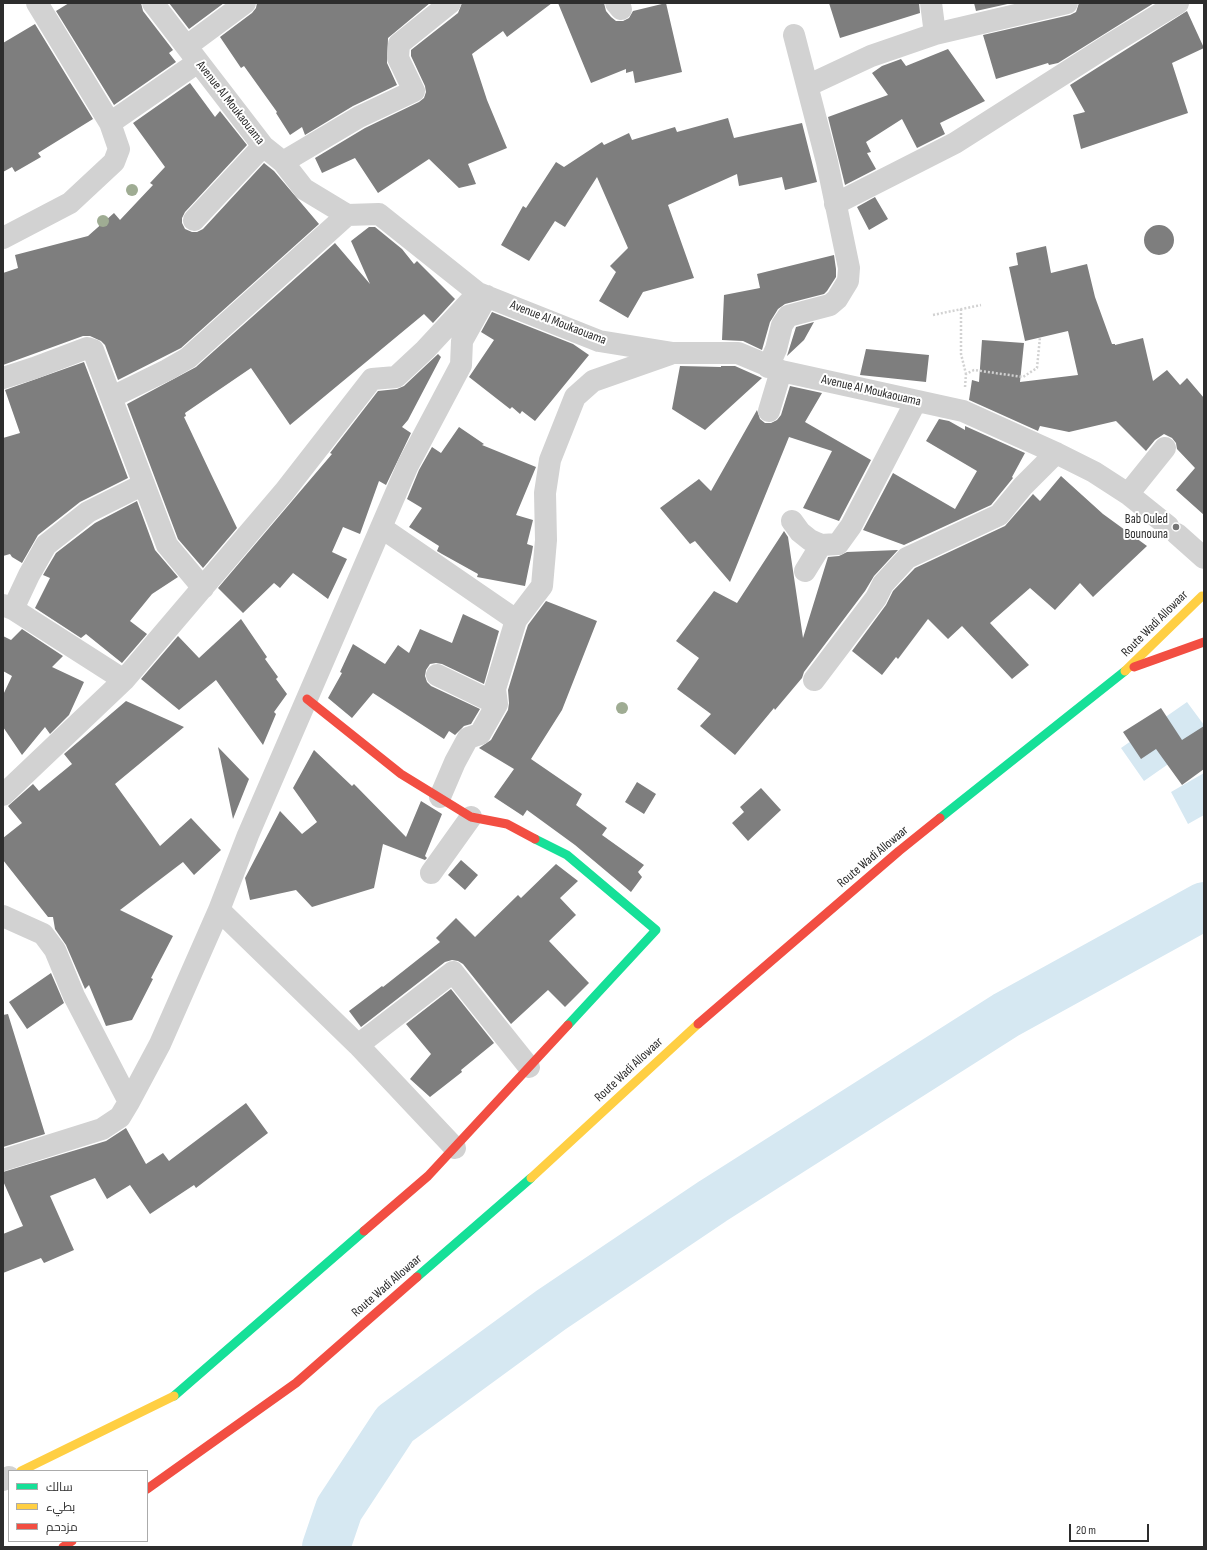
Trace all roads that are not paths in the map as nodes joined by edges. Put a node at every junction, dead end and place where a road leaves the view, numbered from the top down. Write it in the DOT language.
graph roads {
  1 [pos="37,3"];
  2 [pos="153,3"];
  3 [pos="245,3"];
  4 [pos="450,3"];
  5 [pos="932,3"];
  6 [pos="1066,3"];
  7 [pos="1178,3"];
  8 [pos="935,34"];
  9 [pos="794,35"];
  10 [pos="192,54"];
  11 [pos="808,85"];
  12 [pos="110,123"];
  13 [pos="263,146"];
  14 [pos="283,162"];
  15 [pos="835,204"];
  16 [pos="347,215"];
  17 [pos="194,220"];
  18 [pos="3,238"];
  19 [pos="483,295"];
  20 [pos="673,353"];
  21 [pos="775,369"];
  22 [pos="3,378"];
  23 [pos="112,397"];
  24 [pos="916,401"];
  25 [pos="769,411"];
  26 [pos="1165,448"];
  27 [pos="1056,453"];
  28 [pos="144,484"];
  29 [pos="1128,494"];
  30 [pos="792,521"];
  31 [pos="382,528"];
  32 [pos="821,545"];
  33 [pos="1204,558"];
  34 [pos="806,571"];
  35 [pos="1204,586"];
  36 [pos="203,588"];
  37 [pos="1202,596"];
  38 [pos="8,607"];
  39 [pos="1202,611"];
  40 [pos="516,620"];
  41 [pos="1204,642"];
  42 [pos="1128,669"];
  43 [pos="437,675"];
  44 [pos="124,680"];
  45 [pos="814,680"];
  46 [pos="307,699"];
  47 [pos="497,704"];
  48 [pos="3,796"];
  49 [pos="440,797"];
  50 [pos="471,817"];
  51 [pos="431,873"];
  52 [pos="219,910"];
  53 [pos="3,916"];
  54 [pos="358,1045"];
  55 [pos="529,1067"];
  56 [pos="129,1102"];
  57 [pos="455,1148"];
  58 [pos="3,1160"];
  59 [pos="23,1470"];
  60 [pos="148,1488"];
  1 -- 12 [label="street"];
  2 -- 10 [label="street, Avenue Al Moukaouama"];
  3 -- 10 [label="street"];
  4 -- 14 [label="street"];
  5 -- 8 [label="street"];
  6 -- 8 [label="street"];
  7 -- 15 [label="street"];
  8 -- 11 [label="street"];
  9 -- 11 [label="street"];
  10 -- 12 [label="street"];
  10 -- 13 [label="street, Avenue Al Moukaouama"];
  11 -- 15 [label="street"];
  12 -- 18 [label="street"];
  13 -- 14 [label="street, Avenue Al Moukaouama"];
  13 -- 17 [label="street"];
  14 -- 16 [label="street, Avenue Al Moukaouama"];
  15 -- 21 [label="street"];
  16 -- 19 [label="street, Avenue Al Moukaouama"];
  16 -- 23 [label="street"];
  19 -- 20 [label="street, Avenue Al Moukaouama"];
  19 -- 31 [label="street"];
  19 -- 36 [label="street"];
  20 -- 21 [label="street, Avenue Al Moukaouama"];
  20 -- 40 [label="street"];
  21 -- 24 [label="street, Avenue Al Moukaouama"];
  21 -- 25 [label="street"];
  22 -- 23 [label="street"];
  23 -- 28 [label="street"];
  24 -- 27 [label="street, Avenue Al Moukaouama"];
  24 -- 32 [label="street"];
  26 -- 29 [label="street"];
  27 -- 29 [label="street, Avenue Al Moukaouama"];
  27 -- 45 [label="street"];
  28 -- 36 [label="street"];
  28 -- 38 [label="street"];
  29 -- 33 [label="street, Avenue Al Moukaouama"];
  30 -- 32 [label="street"];
  31 -- 40 [label="street"];
  31 -- 46 [label="street"];
  32 -- 34 [label="street"];
  35 -- 37 [label="street"];
  36 -- 44 [label="street"];
  37 -- 39 [label="street"];
  37 -- 42 [label="street, Route Wadi Allowaar"];
  38 -- 44 [label="street"];
  40 -- 47 [label="street"];
  41 -- 42 [label="street, Route Wadi Allowaar"];
  42 -- 60 [label="street, Route Wadi Allowaar"];
  43 -- 47 [label="street"];
  44 -- 48 [label="street"];
  46 -- 49 [label="street"];
  46 -- 52 [label="street"];
  47 -- 49 [label="street"];
  49 -- 50 [label="street"];
  50 -- 51 [label="street"];
  50 -- 55 [label="street"];
  52 -- 54 [label="street"];
  52 -- 56 [label="street"];
  53 -- 56 [label="street"];
  54 -- 55 [label="street"];
  54 -- 57 [label="street"];
  55 -- 57 [label="street"];
  56 -- 58 [label="street"];
  57 -- 59 [label="street"];
}
